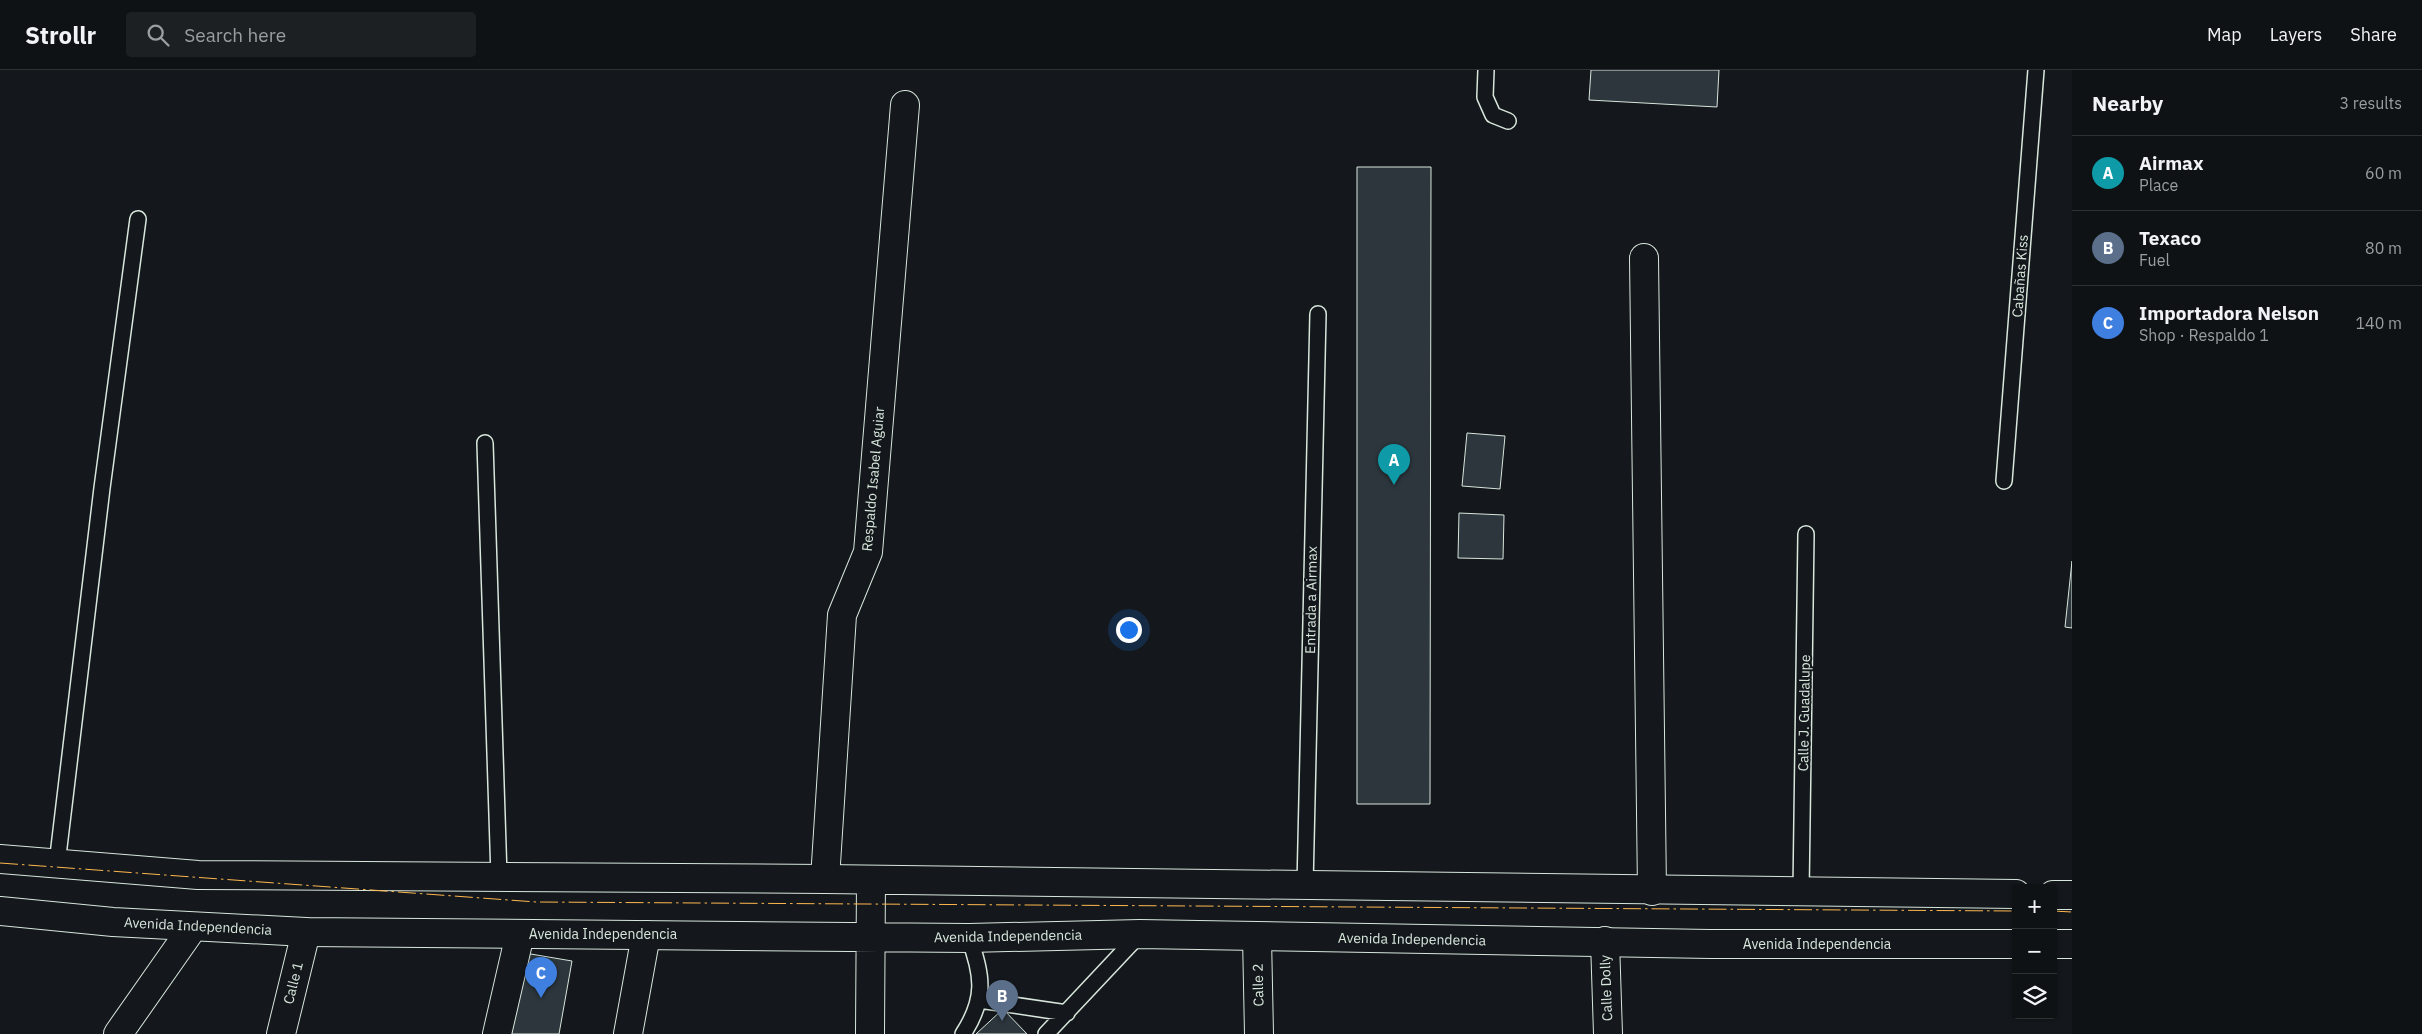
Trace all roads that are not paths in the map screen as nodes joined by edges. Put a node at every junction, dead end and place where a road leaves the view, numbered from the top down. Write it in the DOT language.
graph roads {
  1 [pos="1486,70"];
  2 [pos="2036,70"];
  3 [pos="905,105"];
  4 [pos="1508,121"];
  5 [pos="138,219"];
  6 [pos="1644,258"];
  7 [pos="1318,314"];
  8 [pos="485,443"];
  9 [pos="2004,481"];
  10 [pos="1806,534"];
  11 [pos="0,859"];
  12 [pos="57,864"];
  13 [pos="499,877"];
  14 [pos="825,879"];
  15 [pos="871,880"];
  16 [pos="1305,886"];
  17 [pos="1652,891"];
  18 [pos="1802,892"];
  19 [pos="2012,894"];
  20 [pos="2057,895"];
  21 [pos="2072,895"];
  22 [pos="0,911"];
  23 [pos="193,927"];
  24 [pos="306,932"];
  25 [pos="520,934"];
  26 [pos="1140,934"];
  27 [pos="646,935"];
  28 [pos="872,937"];
  29 [pos="1257,937"];
  30 [pos="969,938"];
  31 [pos="1605,942"];
  32 [pos="2012,944"];
  33 [pos="2057,944"];
  34 [pos="2072,944"];
  35 [pos="979,1000"];
  36 [pos="1067,1013"];
  37 [pos="118,1034"];
  38 [pos="280,1034"];
  39 [pos="497,1034"];
  40 [pos="628,1034"];
  41 [pos="870,1034"];
  42 [pos="963,1034"];
  43 [pos="1046,1034"];
  44 [pos="1259,1034"];
  45 [pos="1608,1034"];
  1 -- 4 [label="lane"];
  2 -- 9 [label="lane, Cabañas Kiss"];
  3 -- 14 [label="main road, Respaldo Isabel Aguiar"];
  5 -- 12 [label="lane"];
  6 -- 17 [label="main road"];
  7 -- 16 [label="lane, Entrada a Airmax"];
  8 -- 13 [label="lane"];
  10 -- 18 [label="lane, Calle J. Guadalupe"];
  11 -- 12 [label="main road"];
  12 -- 13 [label="main road"];
  13 -- 14 [label="main road"];
  14 -- 15 [label="main road"];
  15 -- 16 [label="main road"];
  15 -- 28 [label="main road"];
  16 -- 17 [label="main road"];
  17 -- 18 [label="main road"];
  18 -- 19 [label="main road"];
  20 -- 21 [label="main road"];
  22 -- 23 [label="main road, Avenida Independencia"];
  23 -- 24 [label="main road, Avenida Independencia"];
  23 -- 37 [label="main road"];
  24 -- 25 [label="main road, Avenida Independencia"];
  24 -- 38 [label="main road, Calle 1"];
  25 -- 27 [label="main road, Avenida Independencia"];
  25 -- 39 [label="main road"];
  26 -- 29 [label="main road, Avenida Independencia"];
  26 -- 30 [label="main road, Avenida Independencia"];
  26 -- 36 [label="lane"];
  27 -- 28 [label="main road, Avenida Independencia"];
  27 -- 40 [label="main road"];
  28 -- 30 [label="main road, Avenida Independencia"];
  28 -- 41 [label="main road"];
  29 -- 31 [label="main road, Avenida Independencia"];
  29 -- 44 [label="main road, Calle 2"];
  30 -- 35 [label="lane"];
  31 -- 32 [label="main road, Avenida Independencia"];
  31 -- 45 [label="main road, Calle Dolly"];
  33 -- 34 [label="main road"];
  35 -- 36 [label="lane"];
  35 -- 42 [label="lane"];
  36 -- 43 [label="lane"];
}
